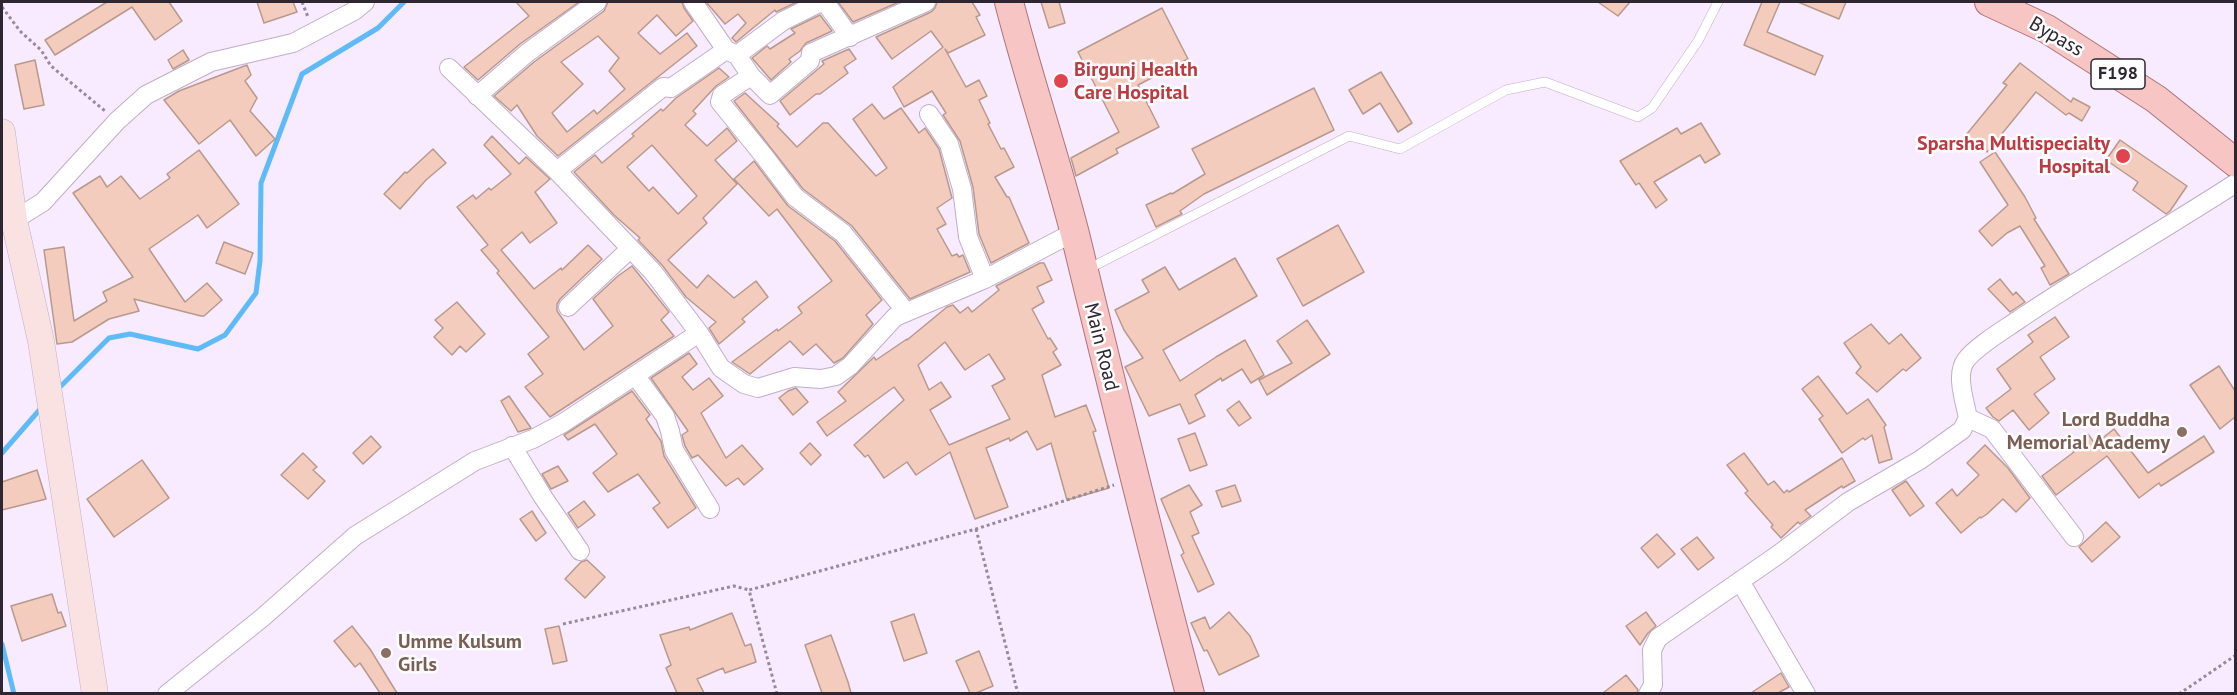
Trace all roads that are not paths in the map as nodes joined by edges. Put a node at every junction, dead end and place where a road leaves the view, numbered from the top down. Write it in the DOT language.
graph roads {
  1 [pos="365,2"];
  2 [pos="597,2"];
  3 [pos="693,2"];
  4 [pos="823,2"];
  5 [pos="926,2"];
  6 [pos="1009,2"];
  7 [pos="1718,2"];
  8 [pos="1989,2"];
  9 [pos="850,37"];
  10 [pos="731,53"];
  11 [pos="450,68"];
  12 [pos="751,76"];
  13 [pos="477,96"];
  14 [pos="929,114"];
  15 [pos="2,132"];
  16 [pos="2235,163"];
  17 [pos="557,171"];
  18 [pos="2235,183"];
  19 [pos="14,220"];
  20 [pos="1074,232"];
  21 [pos="630,249"];
  22 [pos="1083,272"];
  23 [pos="985,279"];
  24 [pos="568,307"];
  25 [pos="906,312"];
  26 [pos="699,333"];
  27 [pos="635,375"];
  28 [pos="1968,418"];
  29 [pos="512,446"];
  30 [pos="710,509"];
  31 [pos="2074,537"];
  32 [pos="580,551"];
  33 [pos="1740,581"];
  34 [pos="95,693"];
  35 [pos="167,693"];
  36 [pos="1190,693"];
  37 [pos="1648,693"];
  38 [pos="1806,693"];
  1 -- 19 [label="street"];
  2 -- 13 [label="street"];
  3 -- 10 [label="street"];
  4 -- 9 [label="street"];
  4 -- 10 [label="street"];
  5 -- 9 [label="street"];
  6 -- 20 [label="main road, Main Road"];
  7 -- 22 [label="lane"];
  8 -- 16 [label="main road, Bypass / F198"];
  9 -- 12 [label="street"];
  10 -- 12 [label="street"];
  10 -- 17 [label="street"];
  11 -- 13 [label="street"];
  12 -- 25 [label="street"];
  13 -- 17 [label="street"];
  14 -- 23 [label="street"];
  15 -- 19 [label="street"];
  17 -- 21 [label="street"];
  18 -- 28 [label="street"];
  19 -- 34 [label="street"];
  20 -- 22 [label="main road, Main Road"];
  20 -- 23 [label="street"];
  21 -- 24 [label="street"];
  21 -- 26 [label="street"];
  22 -- 36 [label="main road, Main Road"];
  23 -- 25 [label="street"];
  25 -- 26 [label="street"];
  26 -- 27 [label="street"];
  27 -- 29 [label="street"];
  27 -- 30 [label="street"];
  28 -- 31 [label="street"];
  28 -- 33 [label="street"];
  29 -- 32 [label="street"];
  29 -- 35 [label="street"];
  33 -- 37 [label="street"];
  33 -- 38 [label="street"];
}
